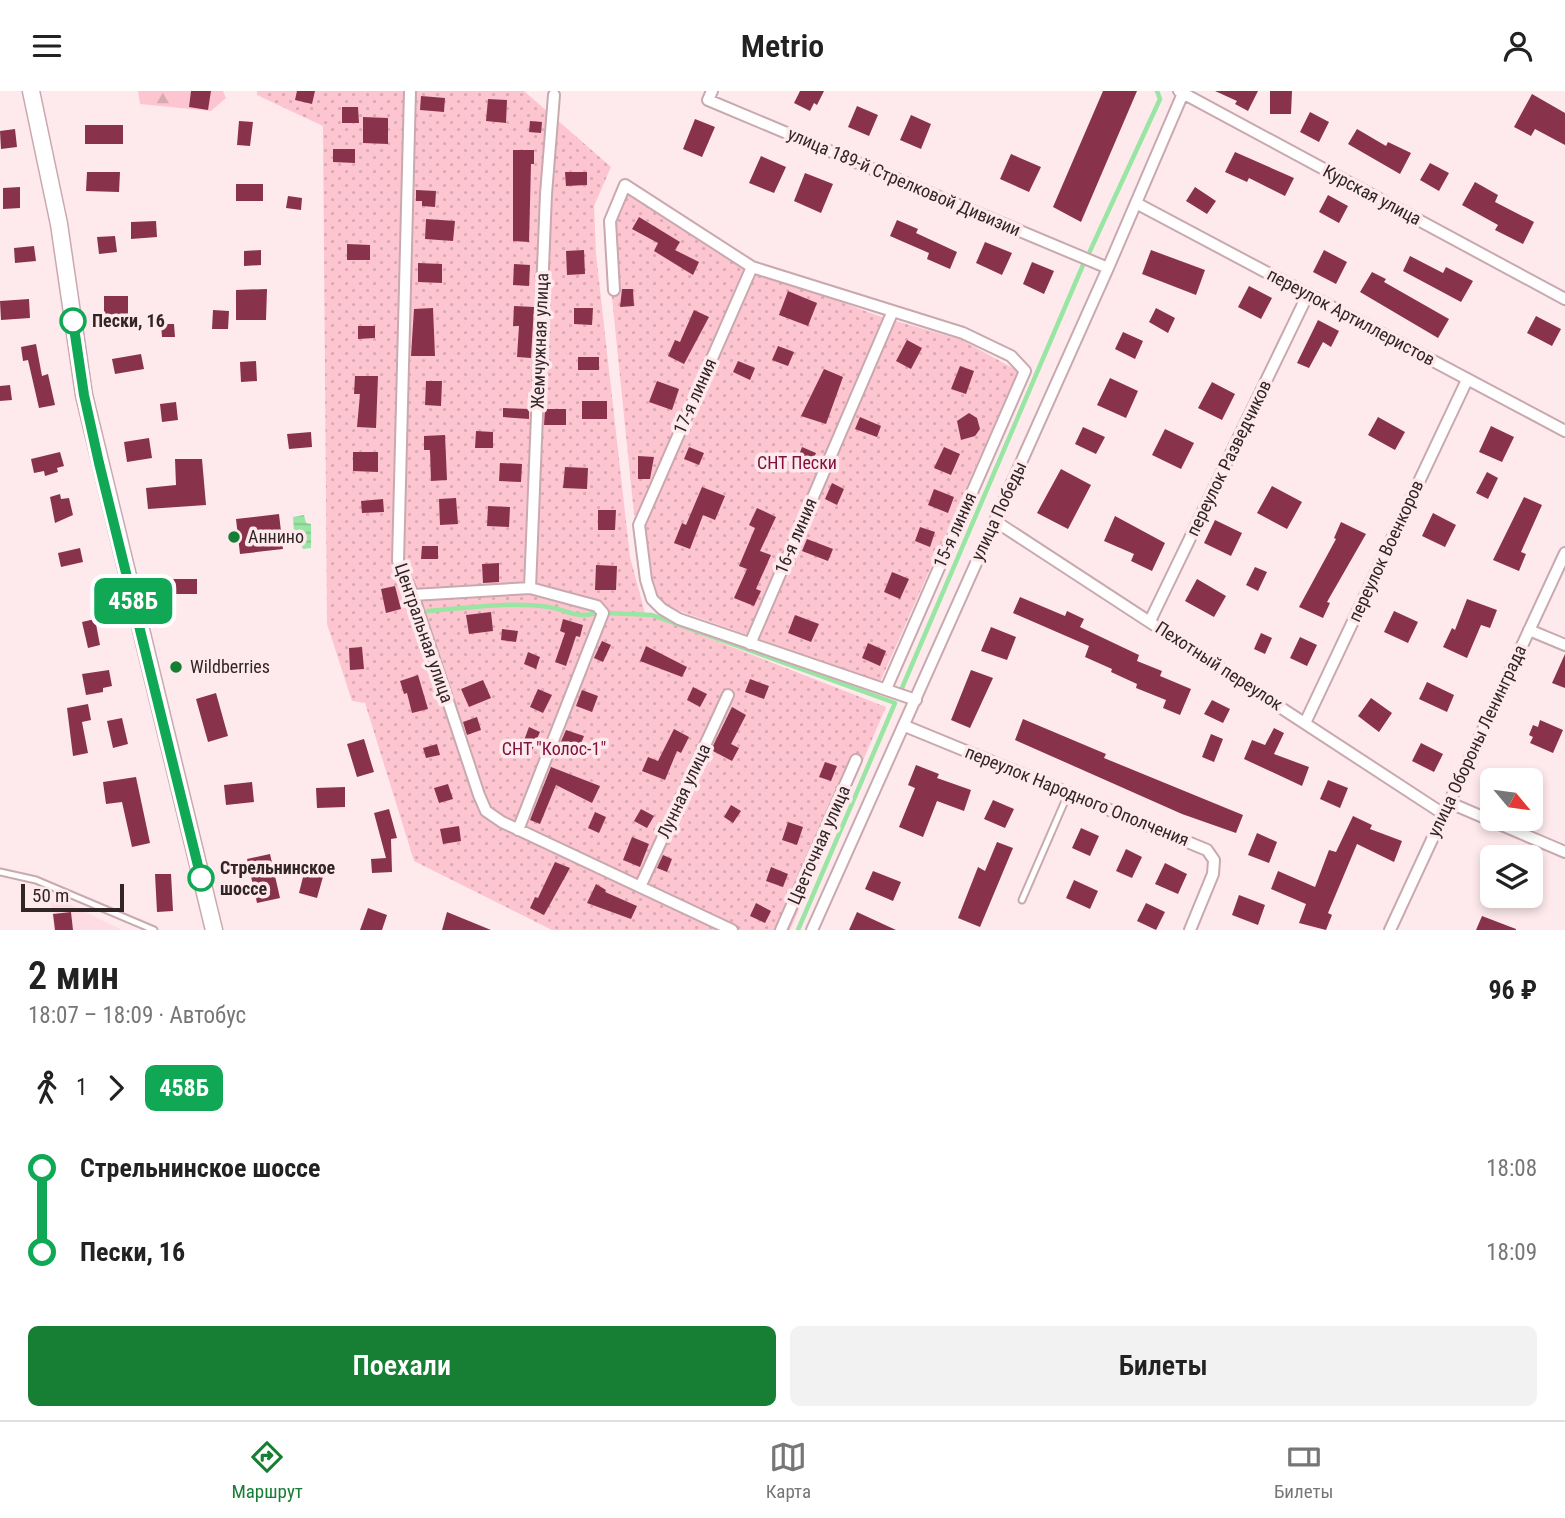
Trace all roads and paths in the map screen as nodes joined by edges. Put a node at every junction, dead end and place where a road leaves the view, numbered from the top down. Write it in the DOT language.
graph roads {
  1 [pos="31,91"];
  2 [pos="410,91"];
  3 [pos="712,91"];
  4 [pos="556,92"];
  5 [pos="1182,92"];
  6 [pos="1136,203"];
  7 [pos="752,267"];
  8 [pos="1108,268"];
  9 [pos="614,290"];
  10 [pos="1308,294"];
  11 [pos="1565,299"];
  12 [pos="892,313"];
  13 [pos="1467,380"];
  14 [pos="1565,432"];
  15 [pos="995,521"];
  16 [pos="1565,553"];
  17 [pos="530,588"];
  18 [pos="413,595"];
  19 [pos="1150,621"];
  20 [pos="1529,630"];
  21 [pos="750,644"];
  22 [pos="1565,645"];
  23 [pos="886,689"];
  24 [pos="728,695"];
  25 [pos="916,700"];
  26 [pos="1306,723"];
  27 [pos="905,726"];
  28 [pos="856,760"];
  29 [pos="1069,791"];
  30 [pos="1450,803"];
  31 [pos="1442,813"];
  32 [pos="518,830"];
  33 [pos="1565,852"];
  34 [pos="0,872"];
  35 [pos="640,887"];
  36 [pos="1022,900"];
  37 [pos="154,930"];
  38 [pos="214,930"];
  39 [pos="732,930"];
  40 [pos="781,930"];
  41 [pos="812,930"];
  42 [pos="1190,930"];
  43 [pos="1390,930"];
  1 -- 38 [label="main road"];
  2 -- 18 [label="street, Центральная улица"];
  3 -- 8 [label="street, улица 189-й Стрелковой Дивизии"];
  4 -- 17 [label="street, Жемчужная улица"];
  5 -- 6 [label="street, улица Победы"];
  5 -- 11 [label="street, Курская улица"];
  6 -- 8 [label="street, улица Победы"];
  6 -- 10 [label="street, переулок Артиллеристов"];
  7 -- 9 [label="street"];
  7 -- 12 [label="street"];
  7 -- 21 [label="street, 17-я линия"];
  8 -- 15 [label="street, улица Победы"];
  10 -- 13 [label="street, переулок Артиллеристов"];
  10 -- 19 [label="street, переулок Разведчиков"];
  12 -- 21 [label="street, 16-я линия"];
  12 -- 23 [label="street, 15-я линия"];
  13 -- 14 [label="street, переулок Артиллеристов"];
  13 -- 26 [label="street, переулок Военкоров"];
  15 -- 19 [label="street, Пехотный переулок"];
  15 -- 25 [label="street, улица Победы"];
  16 -- 20 [label="street, улица Обороны Ленинграда"];
  17 -- 18 [label="street"];
  17 -- 32 [label="street"];
  18 -- 32 [label="street, Центральная улица"];
  19 -- 26 [label="street, Пехотный переулок"];
  20 -- 22 [label="street"];
  20 -- 30 [label="street, улица Обороны Ленинграда"];
  21 -- 23 [label="street"];
  23 -- 25 [label="street"];
  24 -- 35 [label="street, Лунная улица"];
  25 -- 27 [label="street, улица Победы"];
  26 -- 31 [label="street, Пехотный переулок"];
  27 -- 29 [label="street, переулок Народного Ополчения"];
  27 -- 41 [label="street, улица Победы"];
  28 -- 40 [label="street, Цветочная улица"];
  29 -- 36 [label="lane"];
  29 -- 42 [label="street, переулок Народного Ополчения"];
  30 -- 31 [label="street, улица Обороны Ленинграда"];
  30 -- 33 [label="street"];
  31 -- 43 [label="street, улица Обороны Ленинграда"];
  32 -- 35 [label="street, Центральная улица"];
  34 -- 37 [label="lane"];
  35 -- 39 [label="street, Центральная улица"];
}
